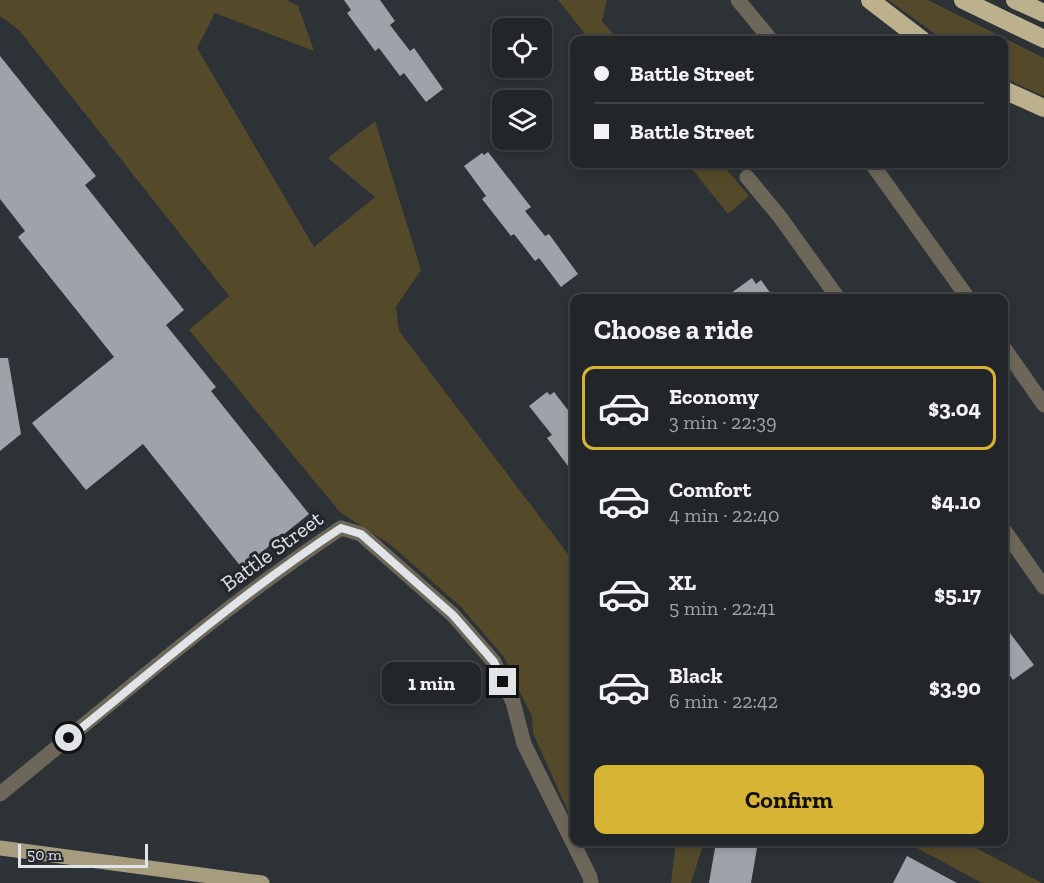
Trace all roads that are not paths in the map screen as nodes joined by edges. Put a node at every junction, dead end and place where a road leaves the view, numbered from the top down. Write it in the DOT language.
graph roads {
  1 [pos="738,0"];
  2 [pos="870,0"];
  3 [pos="963,0"];
  4 [pos="1015,0"];
  5 [pos="1044,13"];
  6 [pos="768,36"];
  7 [pos="917,36"];
  8 [pos="1044,39"];
  9 [pos="1008,92"];
  10 [pos="1044,108"];
  11 [pos="875,168"];
  12 [pos="747,177"];
  13 [pos="835,294"];
  14 [pos="965,294"];
  15 [pos="1008,354"];
  16 [pos="1044,405"];
  17 [pos="1008,537"];
  18 [pos="1044,587"];
  19 [pos="0,794"];
  20 [pos="570,837"];
  21 [pos="575,846"];
  22 [pos="0,848"];
  23 [pos="262,883"];
  24 [pos="591,883"];
  1 -- 6 [label="street"];
  2 -- 7 [label="highway"];
  3 -- 8 [label="highway"];
  4 -- 5 [label="highway"];
  9 -- 10 [label="highway"];
  11 -- 14 [label="street"];
  12 -- 13 [label="street"];
  15 -- 16 [label="street"];
  17 -- 18 [label="street"];
  19 -- 20 [label="street, Battle Street"];
  21 -- 24 [label="street, Battle Street"];
  22 -- 23 [label="main road"];
}
